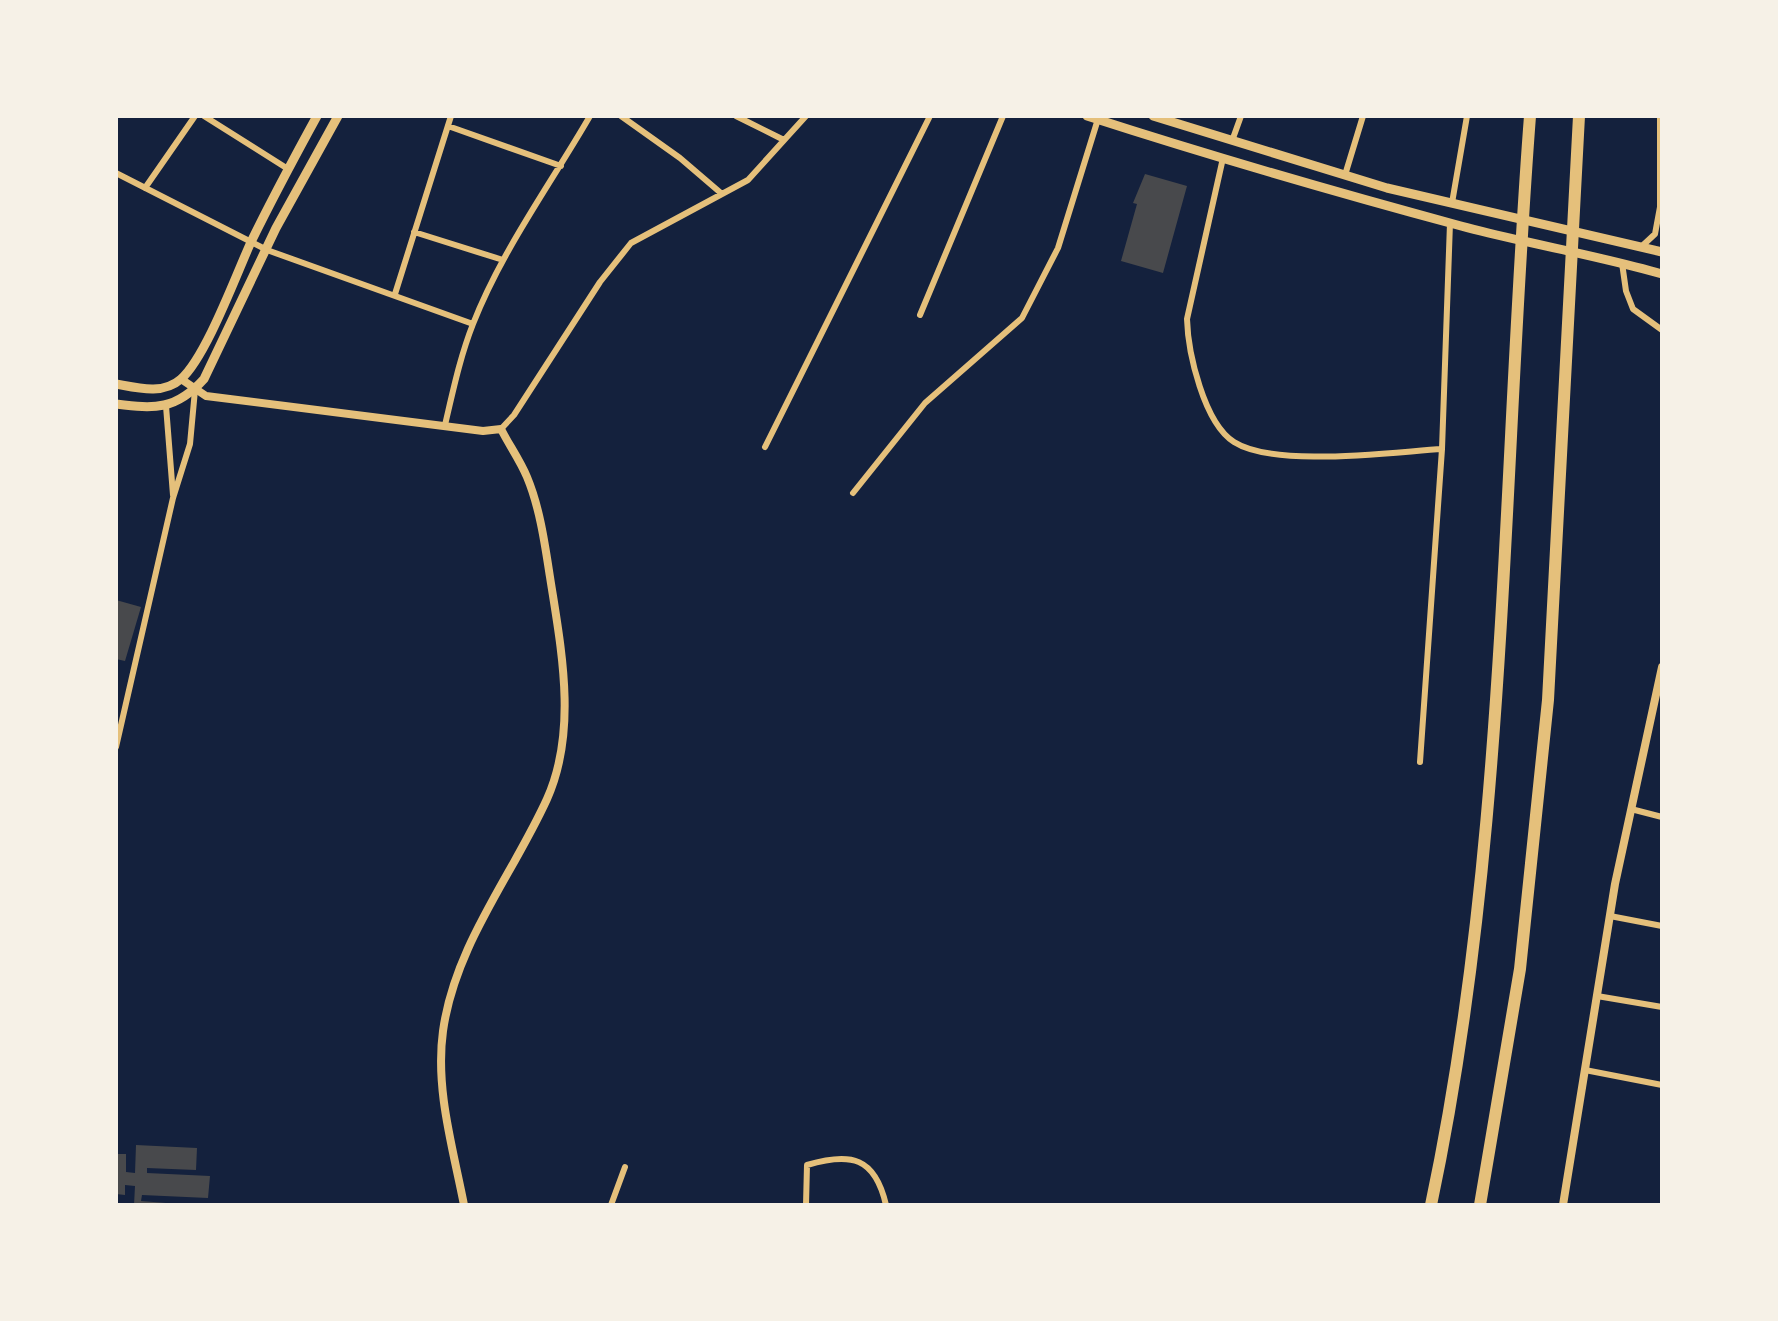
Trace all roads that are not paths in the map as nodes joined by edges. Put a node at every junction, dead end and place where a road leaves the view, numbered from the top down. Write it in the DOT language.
graph roads {
  1 [pos="195,116"];
  2 [pos="204,116"];
  3 [pos="317,116"];
  4 [pos="338,116"];
  5 [pos="451,116"];
  6 [pos="590,116"];
  7 [pos="621,116"];
  8 [pos="736,116"];
  9 [pos="806,116"];
  10 [pos="930,116"];
  11 [pos="1003,116"];
  12 [pos="1087,116"];
  13 [pos="1153,116"];
  14 [pos="1241,116"];
  15 [pos="1363,116"];
  16 [pos="1467,116"];
  17 [pos="1530,116"];
  18 [pos="1579,116"];
  19 [pos="1660,116"];
  20 [pos="1098,119"];
  21 [pos="448,126"];
  22 [pos="1661,129"];
  23 [pos="784,140"];
  24 [pos="1232,141"];
  25 [pos="1223,158"];
  26 [pos="561,166"];
  27 [pos="288,169"];
  28 [pos="116,173"];
  29 [pos="1345,175"];
  30 [pos="145,188"];
  31 [pos="722,194"];
  32 [pos="1452,203"];
  33 [pos="1450,223"];
  34 [pos="414,232"];
  35 [pos="251,242"];
  36 [pos="1641,247"];
  37 [pos="267,250"];
  38 [pos="1662,252"];
  39 [pos="503,260"];
  40 [pos="1622,263"];
  41 [pos="1662,274"];
  42 [pos="395,294"];
  43 [pos="920,315"];
  44 [pos="473,324"];
  45 [pos="1662,330"];
  46 [pos="181,379"];
  47 [pos="116,384"];
  48 [pos="195,390"];
  49 [pos="116,404"];
  50 [pos="166,406"];
  51 [pos="445,425"];
  52 [pos="501,429"];
  53 [pos="765,447"];
  54 [pos="1442,449"];
  55 [pos="853,493"];
  56 [pos="173,498"];
  57 [pos="1662,667"];
  58 [pos="116,747"];
  59 [pos="1420,762"];
  60 [pos="1631,809"];
  61 [pos="1662,817"];
  62 [pos="1610,916"];
  63 [pos="1662,926"];
  64 [pos="1597,996"];
  65 [pos="1662,1007"];
  66 [pos="1585,1070"];
  67 [pos="1662,1085"];
  68 [pos="625,1167"];
  69 [pos="464,1205"];
  70 [pos="611,1205"];
  71 [pos="806,1205"];
  72 [pos="886,1205"];
  73 [pos="1431,1205"];
  74 [pos="1480,1205"];
  75 [pos="1563,1205"];
  1 -- 30 [label="street"];
  2 -- 27 [label="street"];
  3 -- 27 [label="main road"];
  4 -- 37 [label="main road"];
  5 -- 21 [label="street"];
  6 -- 26 [label="street"];
  7 -- 31 [label="street"];
  8 -- 23 [label="street"];
  9 -- 23 [label="street"];
  10 -- 53 [label="street"];
  11 -- 43 [label="street"];
  12 -- 20 [label="main road"];
  13 -- 24 [label="main road"];
  14 -- 24 [label="street"];
  15 -- 29 [label="street"];
  16 -- 32 [label="street"];
  17 -- 73 [label="highway"];
  18 -- 74 [label="highway"];
  19 -- 22 [label="street"];
  20 -- 25 [label="main road"];
  20 -- 55 [label="street"];
  21 -- 26 [label="street"];
  21 -- 34 [label="street"];
  22 -- 36 [label="street"];
  23 -- 31 [label="street"];
  24 -- 25 [label="main road"];
  24 -- 29 [label="main road"];
  25 -- 33 [label="main road"];
  25 -- 54 [label="street"];
  26 -- 39 [label="street"];
  27 -- 35 [label="main road"];
  28 -- 30 [label="street"];
  29 -- 32 [label="main road"];
  30 -- 35 [label="street"];
  31 -- 52 [label="street"];
  32 -- 36 [label="main road"];
  33 -- 40 [label="main road"];
  33 -- 54 [label="street"];
  34 -- 39 [label="street"];
  34 -- 42 [label="street"];
  35 -- 37 [label="street"];
  35 -- 46 [label="main road"];
  36 -- 38 [label="main road"];
  37 -- 42 [label="street"];
  37 -- 48 [label="main road"];
  39 -- 44 [label="street"];
  40 -- 41 [label="main road"];
  40 -- 45 [label="street"];
  42 -- 44 [label="street"];
  44 -- 51 [label="street"];
  46 -- 47 [label="main road"];
  46 -- 48 [label="street"];
  48 -- 50 [label="main road"];
  48 -- 51 [label="street"];
  48 -- 56 [label="street"];
  49 -- 50 [label="main road"];
  50 -- 56 [label="street"];
  51 -- 52 [label="street"];
  52 -- 69 [label="street"];
  54 -- 59 [label="street"];
  56 -- 58 [label="street"];
  57 -- 60 [label="street"];
  60 -- 61 [label="street"];
  60 -- 62 [label="street"];
  62 -- 63 [label="street"];
  62 -- 64 [label="street"];
  64 -- 65 [label="street"];
  64 -- 66 [label="street"];
  66 -- 67 [label="street"];
  66 -- 75 [label="street"];
  68 -- 70 [label="street"];
  71 -- 72 [label="street"];
}
